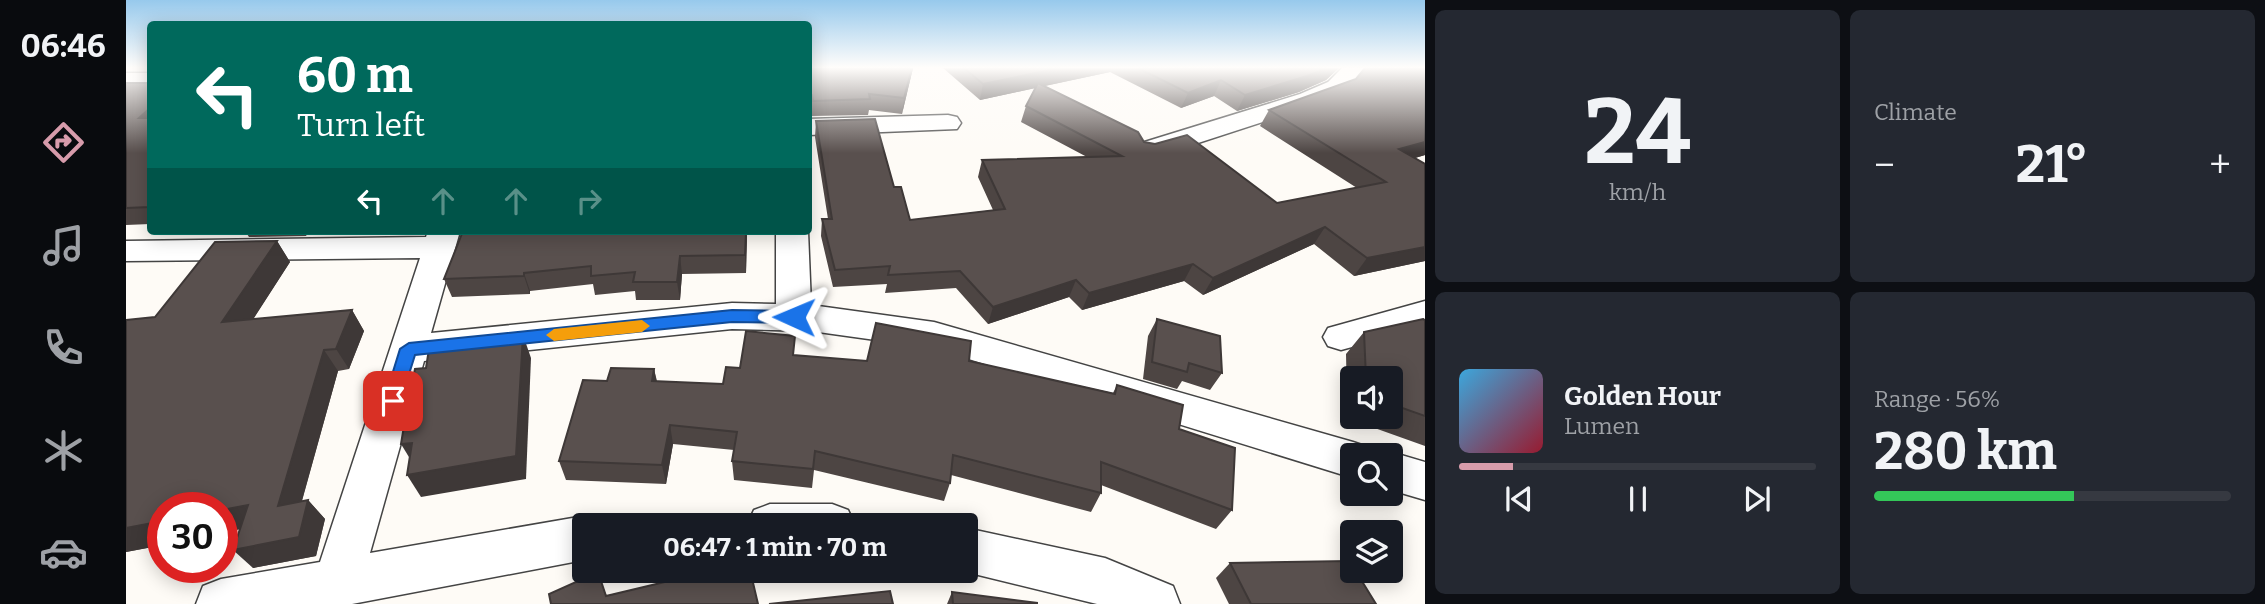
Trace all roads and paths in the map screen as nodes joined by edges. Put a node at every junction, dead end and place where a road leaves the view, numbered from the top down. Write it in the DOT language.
graph roads {
  1 [pos="1316,96"];
  2 [pos="948,123"];
  3 [pos="812,127"];
  4 [pos="1147,150"];
  5 [pos="792,235"];
  6 [pos="442,239"];
  7 [pos="126,251"];
  8 [pos="1425,314"];
  9 [pos="794,317"];
  10 [pos="1341,337"];
  11 [pos="409,349"];
  12 [pos="1340,456"];
  13 [pos="1403,475"];
  14 [pos="1425,481"];
  15 [pos="572,540"];
  16 [pos="978,553"];
  17 [pos="338,581"];
  18 [pos="221,604"];
  19 [pos="1155,604"];
  1 -- 4 [label="street"];
  2 -- 3 [label="street"];
  5 -- 9 [label="street"];
  6 -- 7 [label="street"];
  6 -- 11 [label="street"];
  8 -- 10 [label="street"];
  9 -- 11 [label="street"];
  9 -- 12 [label="street"];
  11 -- 17 [label="street"];
  13 -- 14 [label="street"];
  15 -- 17 [label="street"];
  16 -- 19 [label="street"];
  17 -- 18 [label="street"];
}
